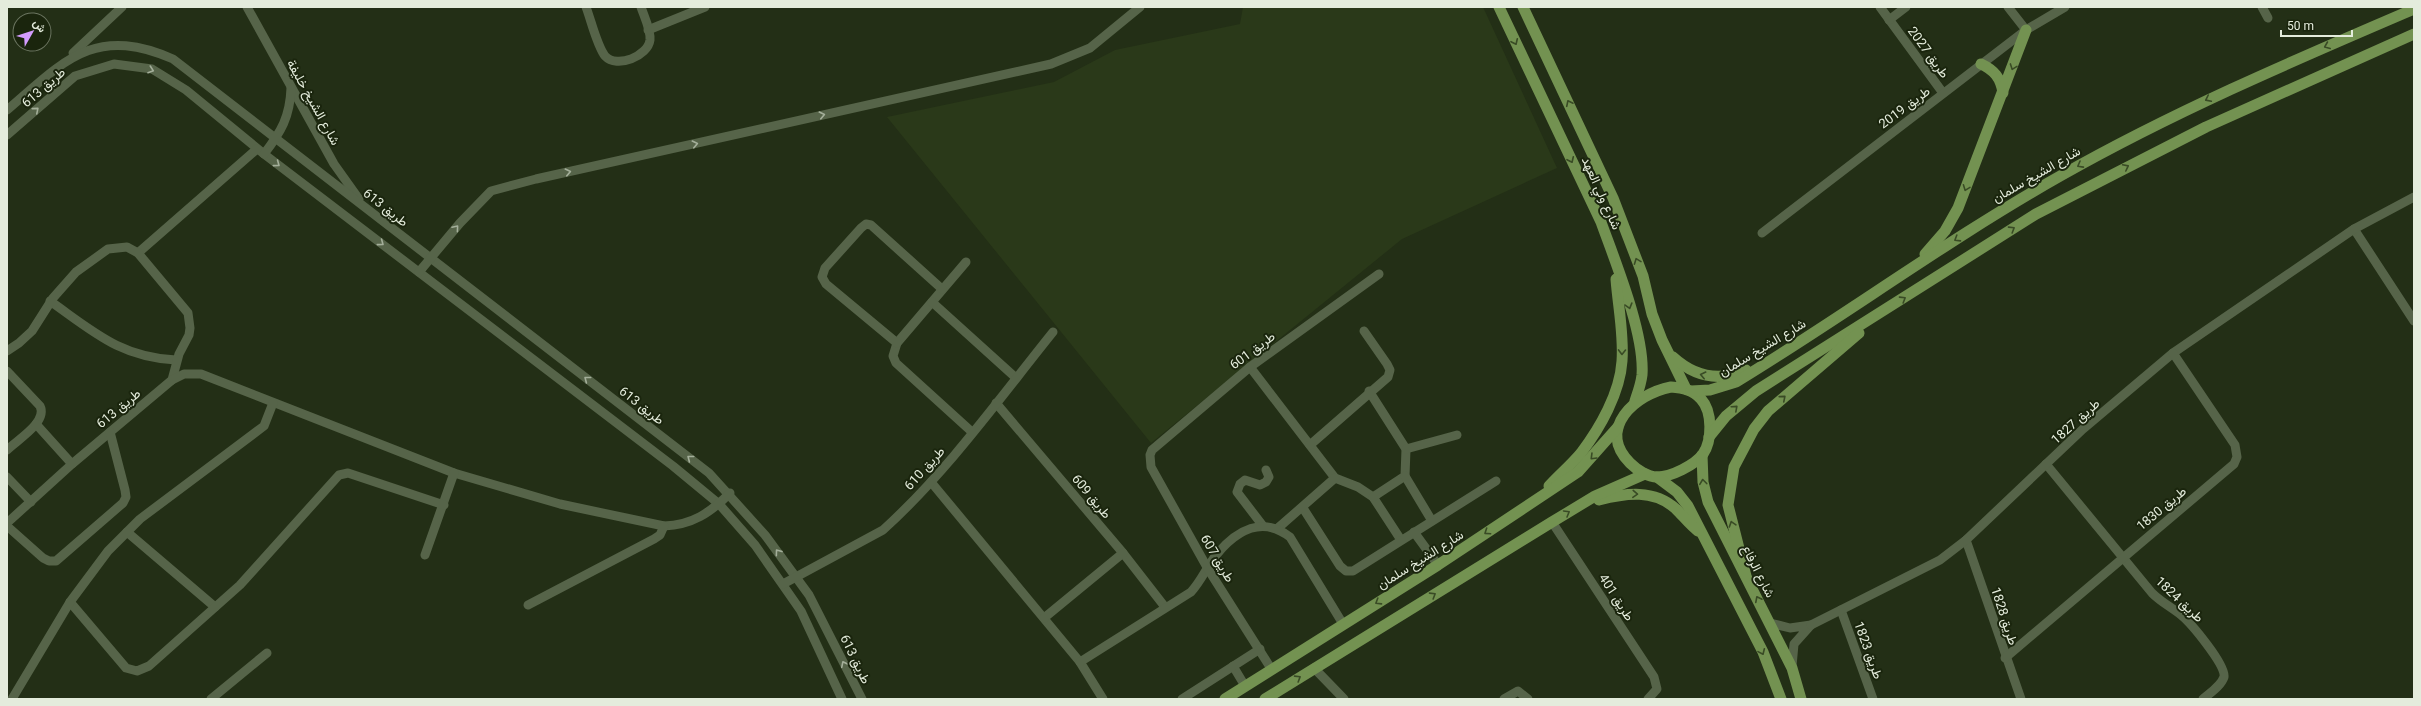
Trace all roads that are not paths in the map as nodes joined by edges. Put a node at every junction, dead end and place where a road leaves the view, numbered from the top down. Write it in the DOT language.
graph roads {
  1 [pos="122,7"];
  2 [pos="247,7"];
  3 [pos="586,7"];
  4 [pos="641,7"];
  5 [pos="705,7"];
  6 [pos="1140,7"];
  7 [pos="1499,7"];
  8 [pos="1523,7"];
  9 [pos="1880,7"];
  10 [pos="1906,7"];
  11 [pos="2008,7"];
  12 [pos="2065,7"];
  13 [pos="2262,7"];
  14 [pos="2414,9"];
  15 [pos="2268,18"];
  16 [pos="1889,20"];
  17 [pos="648,30"];
  18 [pos="2026,30"];
  19 [pos="2414,34"];
  20 [pos="65,61"];
  21 [pos="1981,64"];
  22 [pos="291,87"];
  23 [pos="1943,93"];
  24 [pos="2003,93"];
  25 [pos="7,110"];
  26 [pos="7,135"];
  27 [pos="276,138"];
  28 [pos="261,151"];
  29 [pos="2414,197"];
  30 [pos="365,207"];
  31 [pos="2354,229"];
  32 [pos="1762,232"];
  33 [pos="138,253"];
  34 [pos="431,258"];
  35 [pos="1614,258"];
  36 [pos="966,262"];
  37 [pos="1915,265"];
  38 [pos="419,272"];
  39 [pos="1378,274"];
  40 [pos="942,289"];
  41 [pos="50,301"];
  42 [pos="932,302"];
  43 [pos="1886,309"];
  44 [pos="2414,321"];
  45 [pos="1364,331"];
  46 [pos="1053,332"];
  47 [pos="1662,340"];
  48 [pos="897,343"];
  49 [pos="7,351"];
  50 [pos="2173,353"];
  51 [pos="1780,355"];
  52 [pos="176,360"];
  53 [pos="1250,367"];
  54 [pos="7,371"];
  55 [pos="1016,378"];
  56 [pos="172,380"];
  57 [pos="1688,390"];
  58 [pos="1369,392"];
  59 [pos="1635,401"];
  60 [pos="273,403"];
  61 [pos="996,403"];
  62 [pos="36,424"];
  63 [pos="1618,427"];
  64 [pos="110,432"];
  65 [pos="972,432"];
  66 [pos="1457,435"];
  67 [pos="1709,437"];
  68 [pos="1310,445"];
  69 [pos="1406,449"];
  70 [pos="7,450"];
  71 [pos="1150,455"];
  72 [pos="1702,455"];
  73 [pos="72,464"];
  74 [pos="2046,464"];
  75 [pos="1266,470"];
  76 [pos="454,473"];
  77 [pos="1645,474"];
  78 [pos="1405,476"];
  79 [pos="7,477"];
  80 [pos="1657,477"];
  81 [pos="1335,478"];
  82 [pos="1496,480"];
  83 [pos="931,482"];
  84 [pos="730,493"];
  85 [pos="1373,497"];
  86 [pos="1538,499"];
  87 [pos="31,502"];
  88 [pos="719,504"];
  89 [pos="1583,504"];
  90 [pos="444,505"];
  91 [pos="1303,508"];
  92 [pos="1432,520"];
  93 [pos="1552,522"];
  94 [pos="7,524"];
  95 [pos="664,526"];
  96 [pos="1264,526"];
  97 [pos="1278,528"];
  98 [pos="127,532"];
  99 [pos="1414,532"];
  100 [pos="1700,533"];
  101 [pos="1401,540"];
  102 [pos="1966,540"];
  103 [pos="1123,553"];
  104 [pos="425,555"];
  105 [pos="2124,557"];
  106 [pos="1438,565"];
  107 [pos="1208,569"];
  108 [pos="1746,576"];
  109 [pos="797,578"];
  110 [pos="783,584"];
  111 [pos="70,602"];
  112 [pos="528,605"];
  113 [pos="215,607"];
  114 [pos="1165,607"];
  115 [pos="1841,610"];
  116 [pos="1044,618"];
  117 [pos="1770,623"];
  118 [pos="1344,624"];
  119 [pos="1811,625"];
  120 [pos="1260,649"];
  121 [pos="267,653"];
  122 [pos="2005,658"];
  123 [pos="1080,662"];
  124 [pos="1233,666"];
  125 [pos="1314,668"];
  126 [pos="1792,668"];
  127 [pos="1272,670"];
  128 [pos="1245,686"];
  129 [pos="1526,697"];
  130 [pos="12,699"];
  131 [pos="211,699"];
  132 [pos="842,699"];
  133 [pos="862,699"];
  134 [pos="1104,699"];
  135 [pos="1182,699"];
  136 [pos="1225,699"];
  137 [pos="1265,699"];
  138 [pos="1344,699"];
  139 [pos="1504,699"];
  140 [pos="1648,699"];
  141 [pos="1781,699"];
  142 [pos="1801,699"];
  143 [pos="1873,699"];
  144 [pos="2020,699"];
  145 [pos="2203,699"];
  1 -- 20 [label="street"];
  2 -- 22 [label="street, شارع الشيخ خليفة"];
  3 -- 17 [label="street"];
  4 -- 17 [label="street"];
  5 -- 17 [label="street"];
  34 -- 6 [label="street, one-way"];
  7 -- 35 [label="main road, شارع ولي العهد, one-way"];
  47 -- 8 [label="main road, شارع ولي العهد, one-way"];
  9 -- 16 [label="street, طريق 2027"];
  10 -- 16 [label="street"];
  11 -- 18 [label="street"];
  12 -- 18 [label="street, طريق 2019"];
  13 -- 15 [label="street"];
  14 -- 37 [label="main road, شارع الشيخ سلمان, one-way"];
  16 -- 23 [label="street, طريق 2027"];
  18 -- 21 [label="street, طريق 2019"];
  18 -- 24 [label="main road, one-way"];
  43 -- 19 [label="main road, one-way"];
  20 -- 25 [label="street, طريق 613"];
  20 -- 27 [label="street, طريق 613"];
  21 -- 23 [label="street, طريق 2019"];
  21 -- 24 [label="main road"];
  22 -- 27 [label="street"];
  22 -- 30 [label="street, شارع الشيخ خليفة"];
  23 -- 32 [label="street, طريق 2019"];
  24 -- 37 [label="main road, one-way"];
  26 -- 28 [label="street, طريق 613, one-way"];
  27 -- 28 [label="street"];
  27 -- 30 [label="street, طريق 613"];
  28 -- 33 [label="street"];
  28 -- 38 [label="street, طريق 613, one-way"];
  29 -- 31 [label="street, طريق 1827"];
  30 -- 34 [label="street, طريق 613"];
  31 -- 44 [label="street"];
  31 -- 50 [label="street, طريق 1827"];
  33 -- 41 [label="street"];
  33 -- 52 [label="street"];
  34 -- 38 [label="street"];
  84 -- 34 [label="street, طريق 613, one-way"];
  35 -- 59 [label="main road, شارع ولي العهد, one-way"];
  35 -- 86 [label="main road, one-way"];
  36 -- 40 [label="street"];
  37 -- 51 [label="main road, شارع الشيخ سلمان"];
  38 -- 88 [label="street, طريق 613"];
  39 -- 53 [label="street, طريق 601"];
  40 -- 42 [label="street"];
  40 -- 48 [label="street"];
  41 -- 49 [label="street"];
  41 -- 52 [label="street"];
  42 -- 48 [label="street"];
  42 -- 55 [label="street"];
  67 -- 43 [label="main road, one-way"];
  108 -- 43 [label="main road, one-way"];
  45 -- 58 [label="street"];
  46 -- 55 [label="street, طريق 610"];
  51 -- 47 [label="main road, one-way"];
  47 -- 57 [label="main road, شارع ولي العهد"];
  48 -- 65 [label="street"];
  50 -- 74 [label="street, طريق 1827"];
  50 -- 105 [label="street, طريق 1830"];
  51 -- 57 [label="main road, شارع الشيخ سلمان"];
  52 -- 56 [label="street"];
  53 -- 68 [label="street"];
  53 -- 71 [label="street, طريق 601"];
  54 -- 62 [label="street"];
  55 -- 61 [label="street, طريق 610"];
  56 -- 60 [label="street, طريق 613"];
  56 -- 64 [label="street, طريق 613"];
  57 -- 59 [label="main road"];
  57 -- 67 [label="main road"];
  58 -- 68 [label="street"];
  58 -- 69 [label="street"];
  59 -- 63 [label="main road"];
  60 -- 76 [label="street, طريق 613"];
  60 -- 98 [label="street"];
  61 -- 65 [label="street, طريق 610"];
  61 -- 103 [label="street, طريق 609"];
  62 -- 70 [label="street"];
  62 -- 73 [label="street"];
  63 -- 77 [label="main road"];
  63 -- 86 [label="main road, شارع الشيخ سلمان, one-way"];
  64 -- 73 [label="street, طريق 613"];
  64 -- 94 [label="street"];
  65 -- 83 [label="street, طريق 610"];
  66 -- 69 [label="street"];
  67 -- 72 [label="main road"];
  68 -- 81 [label="street"];
  69 -- 78 [label="street"];
  71 -- 107 [label="street, طريق 607"];
  72 -- 80 [label="main road"];
  108 -- 72 [label="main road, شارع الرفاع, one-way"];
  73 -- 87 [label="street, طريق 613"];
  74 -- 102 [label="street, طريق 1827"];
  74 -- 105 [label="street"];
  75 -- 96 [label="street"];
  76 -- 90 [label="street"];
  76 -- 95 [label="street, طريق 613"];
  77 -- 80 [label="main road"];
  77 -- 89 [label="main road"];
  78 -- 85 [label="street"];
  78 -- 92 [label="street"];
  79 -- 87 [label="street"];
  80 -- 100 [label="main road"];
  81 -- 85 [label="street"];
  81 -- 91 [label="street"];
  82 -- 92 [label="street"];
  83 -- 109 [label="street, طريق 610"];
  83 -- 116 [label="street"];
  84 -- 88 [label="street, طريق 613"];
  109 -- 84 [label="street, طريق 613, one-way"];
  85 -- 101 [label="street"];
  86 -- 106 [label="main road, شارع الشيخ سلمان, one-way"];
  87 -- 94 [label="street, طريق 613"];
  88 -- 95 [label="street, طريق 613"];
  88 -- 110 [label="street, طريق 613"];
  93 -- 89 [label="main road, one-way"];
  89 -- 100 [label="main road, one-way"];
  90 -- 104 [label="street"];
  90 -- 113 [label="street"];
  91 -- 97 [label="street"];
  91 -- 101 [label="street"];
  92 -- 99 [label="street"];
  125 -- 93 [label="main road, one-way"];
  93 -- 140 [label="street, طريق 401"];
  95 -- 112 [label="street"];
  96 -- 97 [label="street"];
  96 -- 107 [label="street"];
  97 -- 118 [label="street"];
  98 -- 111 [label="street"];
  98 -- 113 [label="street"];
  99 -- 101 [label="street"];
  99 -- 106 [label="street"];
  100 -- 141 [label="main road, one-way"];
  102 -- 115 [label="street, طريق 1827"];
  102 -- 122 [label="street, طريق 1828"];
  103 -- 114 [label="street, طريق 609"];
  103 -- 116 [label="street"];
  105 -- 122 [label="street, طريق 1830"];
  105 -- 145 [label="street, طريق 1824"];
  106 -- 118 [label="main road, شارع الشيخ سلمان, one-way"];
  107 -- 114 [label="street"];
  107 -- 120 [label="street, طريق 607"];
  117 -- 108 [label="main road, شارع الرفاع, one-way"];
  109 -- 110 [label="street, طريق 610"];
  133 -- 109 [label="street, طريق 613, one-way"];
  110 -- 132 [label="street, طريق 613"];
  111 -- 113 [label="street"];
  111 -- 130 [label="street"];
  114 -- 123 [label="street"];
  115 -- 119 [label="street, طريق 1827"];
  115 -- 143 [label="street, طريق 1823"];
  116 -- 123 [label="street"];
  117 -- 119 [label="street, طريق 1827"];
  117 -- 126 [label="main road, شارع الرفاع"];
  118 -- 127 [label="main road, شارع الشيخ سلمان"];
  119 -- 126 [label="street, طريق 1827"];
  120 -- 124 [label="street"];
  120 -- 127 [label="street, طريق 607"];
  121 -- 131 [label="street"];
  122 -- 144 [label="street, طريق 1828"];
  123 -- 134 [label="street"];
  124 -- 128 [label="street"];
  124 -- 135 [label="street"];
  137 -- 125 [label="main road, one-way"];
  125 -- 138 [label="street"];
  126 -- 142 [label="main road, شارع الرفاع"];
  127 -- 128 [label="main road, شارع الشيخ سلمان"];
  128 -- 136 [label="main road, شارع الشيخ سلمان"];
  129 -- 139 [label="street"];
}
